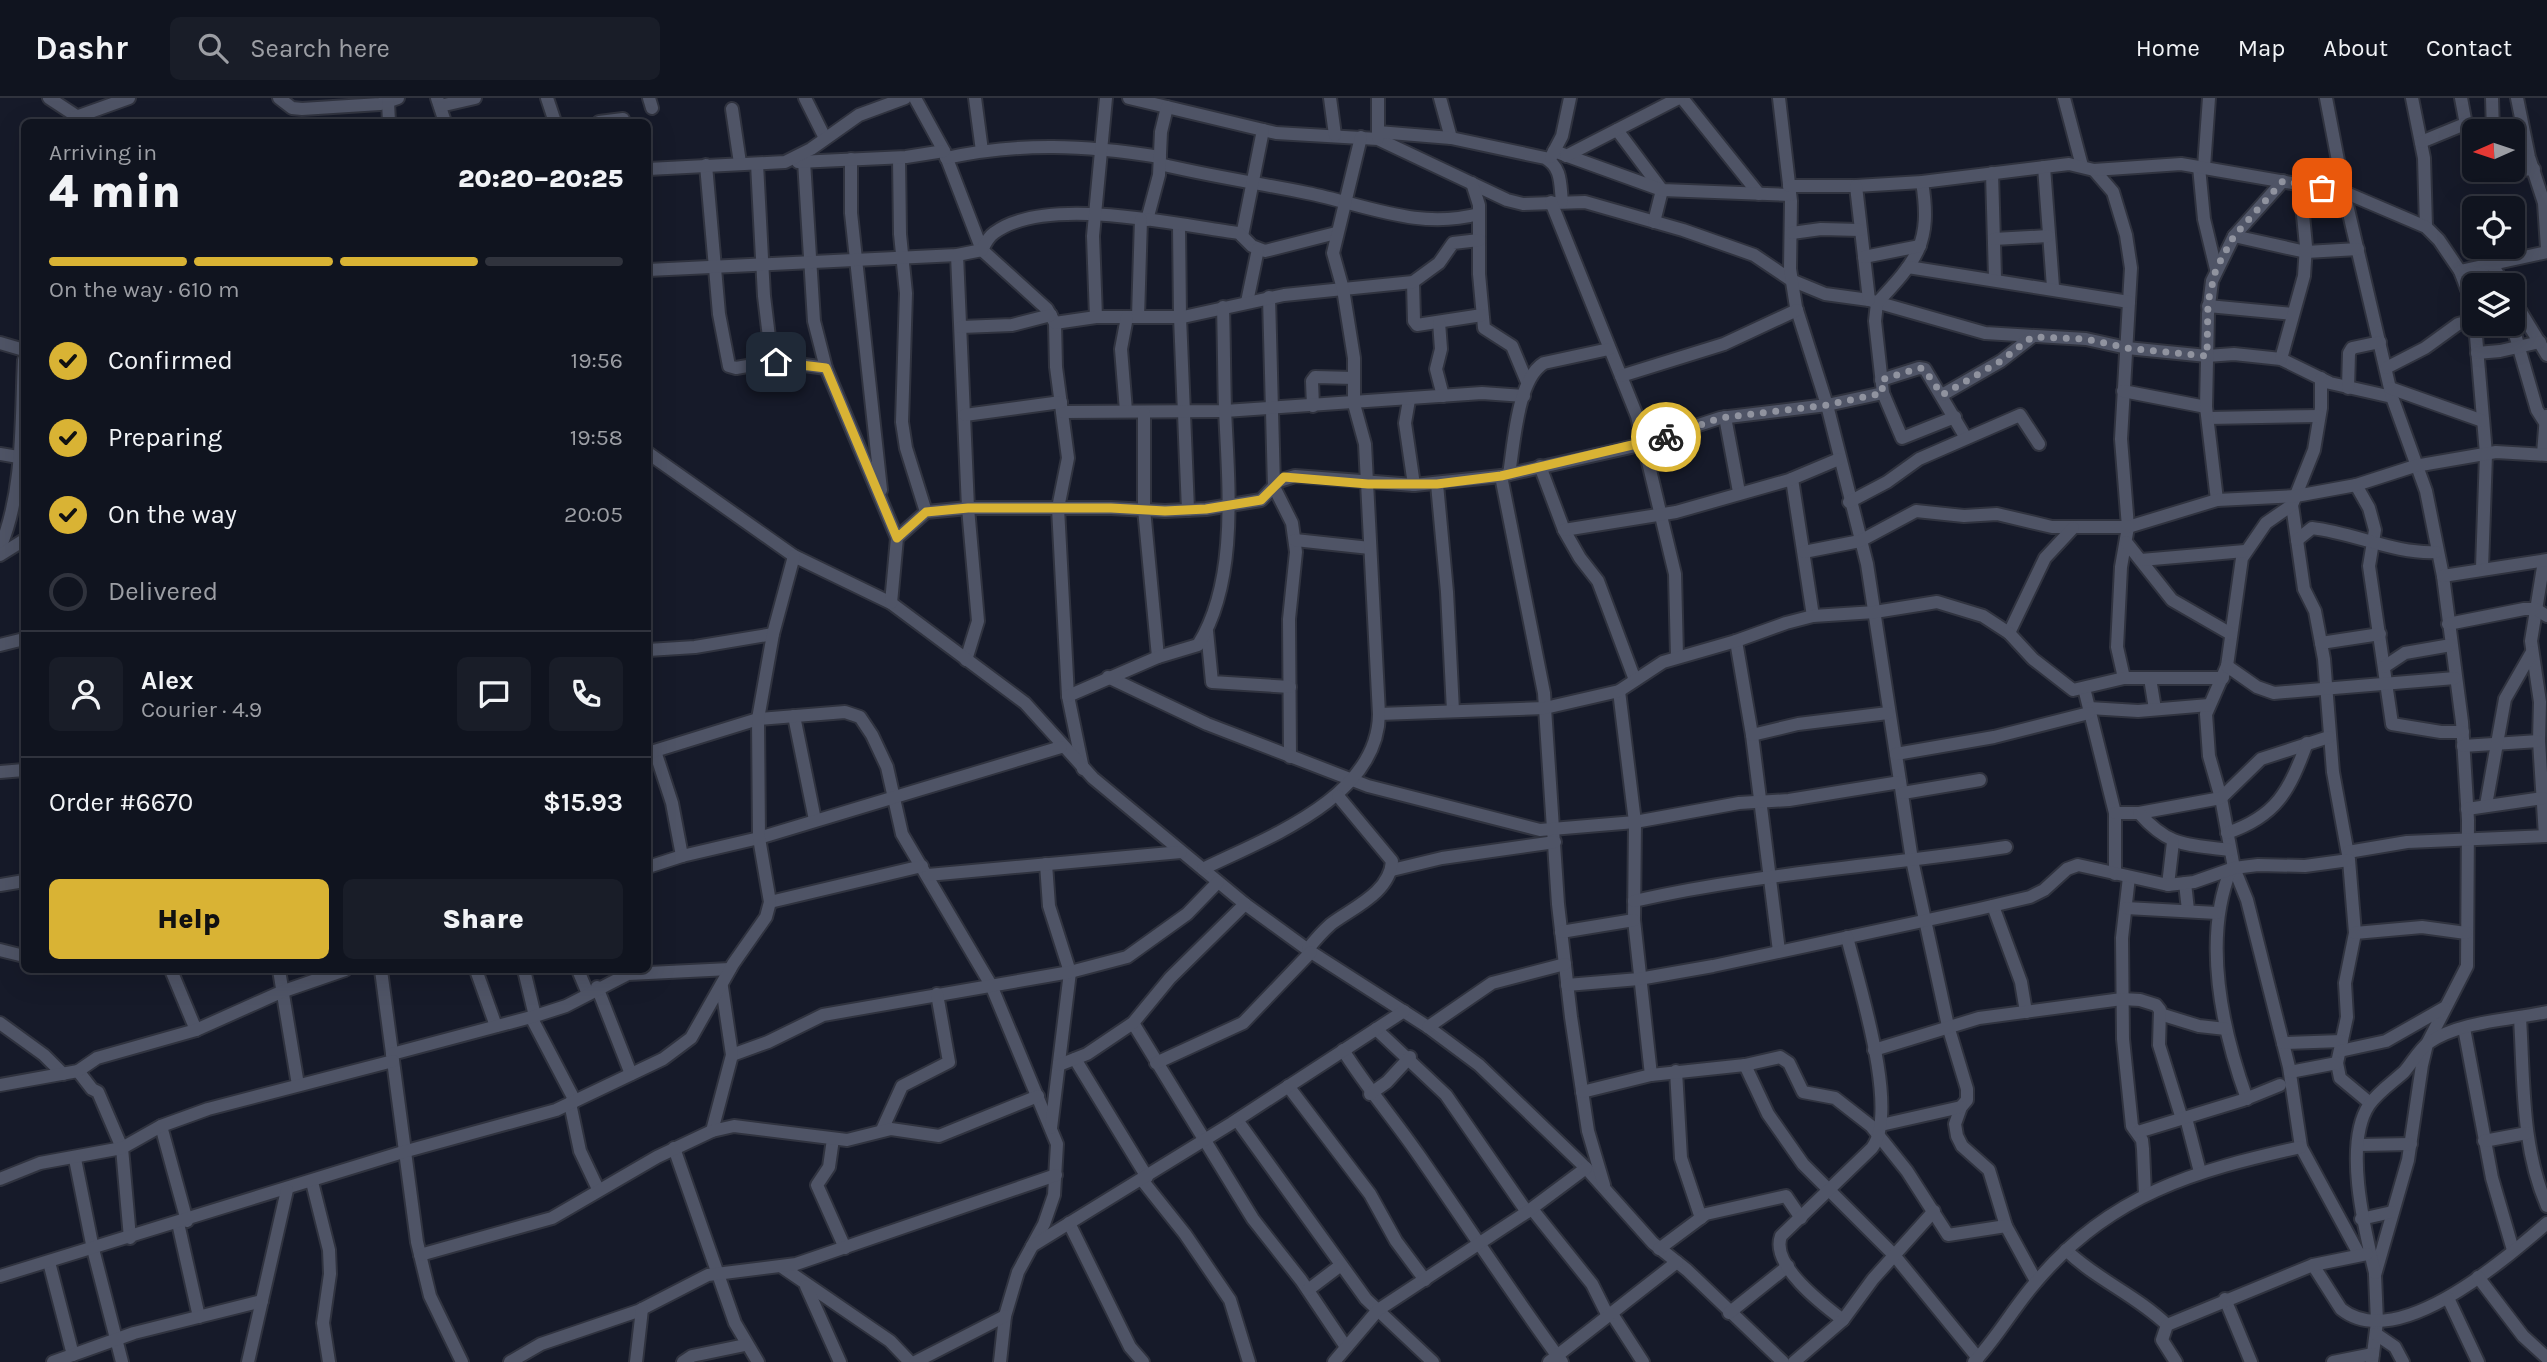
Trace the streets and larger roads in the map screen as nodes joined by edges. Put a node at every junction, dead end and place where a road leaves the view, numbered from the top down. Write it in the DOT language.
graph roads {
  1 [pos="49,98"];
  2 [pos="129,98"];
  3 [pos="279,98"];
  4 [pos="324,98"];
  5 [pos="475,98"];
  6 [pos="547,98"];
  7 [pos="805,98"];
  8 [pos="905,98"];
  9 [pos="915,98"];
  10 [pos="975,98"];
  11 [pos="1106,98"];
  12 [pos="1129,98"];
  13 [pos="1330,98"];
  14 [pos="1378,98"];
  15 [pos="1440,98"];
  16 [pos="1570,98"];
  17 [pos="1681,98"];
  18 [pos="1779,98"];
  19 [pos="2064,98"];
  20 [pos="2209,98"];
  21 [pos="2326,98"];
  22 [pos="2412,98"];
  23 [pos="2461,98"];
  24 [pos="392,99"];
  25 [pos="2517,99"];
  26 [pos="2492,100"];
  27 [pos="438,102"];
  28 [pos="1167,107"];
  29 [pos="314,108"];
  30 [pos="732,109"];
  31 [pos="77,119"];
  32 [pos="84,119"];
  33 [pos="389,119"];
  34 [pos="443,119"];
  35 [pos="554,119"];
  36 [pos="2464,119"];
  37 [pos="2493,119"];
  38 [pos="2462,125"];
  39 [pos="1264,130"];
  40 [pos="1617,130"];
  41 [pos="1335,135"];
  42 [pos="1378,135"];
  43 [pos="1361,137"];
  44 [pos="825,138"];
  45 [pos="1451,138"];
  46 [pos="2421,142"];
  47 [pos="1100,148"];
  48 [pos="982,150"];
  49 [pos="945,155"];
  50 [pos="1557,156"];
  51 [pos="900,158"];
  52 [pos="851,159"];
  53 [pos="804,161"];
  54 [pos="1160,161"];
  55 [pos="785,162"];
  56 [pos="740,163"];
  57 [pos="757,164"];
  58 [pos="706,165"];
  59 [pos="2044,167"];
  60 [pos="2201,167"];
  61 [pos="2088,168"];
  62 [pos="651,169"];
  63 [pos="2534,169"];
  64 [pos="2525,170"];
  65 [pos="1992,173"];
  66 [pos="2283,181"];
  67 [pos="1252,182"];
  68 [pos="1922,182"];
  69 [pos="1472,183"];
  70 [pos="2300,184"];
  71 [pos="1856,186"];
  72 [pos="2544,188"];
  73 [pos="1662,190"];
  74 [pos="1790,190"];
  75 [pos="2344,192"];
  76 [pos="1759,194"];
  77 [pos="1344,201"];
  78 [pos="1556,202"];
  79 [pos="1479,214"];
  80 [pos="1096,215"];
  81 [pos="1144,220"];
  82 [pos="1654,222"];
  83 [pos="1179,225"];
  84 [pos="2426,227"];
  85 [pos="1860,230"];
  86 [pos="1336,233"];
  87 [pos="1792,233"];
  88 [pos="1242,236"];
  89 [pos="2048,236"];
  90 [pos="2234,236"];
  91 [pos="1994,239"];
  92 [pos="1479,240"];
  93 [pos="1920,246"];
  94 [pos="1258,249"];
  95 [pos="2358,249"];
  96 [pos="982,250"];
  97 [pos="2547,250"];
  98 [pos="2306,252"];
  99 [pos="957,255"];
  100 [pos="904,257"];
  101 [pos="1864,257"];
  102 [pos="858,260"];
  103 [pos="811,262"];
  104 [pos="2492,264"];
  105 [pos="763,265"];
  106 [pos="717,267"];
  107 [pos="1908,267"];
  108 [pos="2216,269"];
  109 [pos="651,270"];
  110 [pos="2459,271"];
  111 [pos="2497,273"];
  112 [pos="1995,278"];
  113 [pos="2462,278"];
  114 [pos="1791,280"];
  115 [pos="1413,282"];
  116 [pos="2053,287"];
  117 [pos="1343,289"];
  118 [pos="1269,298"];
  119 [pos="1247,302"];
  120 [pos="1873,302"];
  121 [pos="2129,302"];
  122 [pos="2208,306"];
  123 [pos="1223,307"];
  124 [pos="1797,310"];
  125 [pos="2293,314"];
  126 [pos="1482,315"];
  127 [pos="1097,317"];
  128 [pos="1132,317"];
  129 [pos="1180,317"];
  130 [pos="1053,319"];
  131 [pos="1439,322"];
  132 [pos="2525,322"];
  133 [pos="2462,323"];
  134 [pos="961,327"];
  135 [pos="2476,336"];
  136 [pos="2516,336"];
  137 [pos="2032,337"];
  138 [pos="2380,342"];
  139 [pos="2540,342"];
  140 [pos="0,343"];
  141 [pos="2127,348"];
  142 [pos="2520,348"];
  143 [pos="21,349"];
  144 [pos="1609,349"];
  145 [pos="2477,353"];
  146 [pos="2547,355"];
  147 [pos="2207,356"];
  148 [pos="2281,359"];
  149 [pos="772,362"];
  150 [pos="826,368"];
  151 [pos="2386,368"];
  152 [pos="1621,376"];
  153 [pos="1353,378"];
  154 [pos="2321,379"];
  155 [pos="1527,382"];
  156 [pos="1882,386"];
  157 [pos="2348,388"];
  158 [pos="2123,391"];
  159 [pos="2391,393"];
  160 [pos="1942,395"];
  161 [pos="1443,396"];
  162 [pos="1524,396"];
  163 [pos="1409,400"];
  164 [pos="1354,404"];
  165 [pos="1827,405"];
  166 [pos="1313,406"];
  167 [pos="1062,407"];
  168 [pos="1270,408"];
  169 [pos="1126,411"];
  170 [pos="1225,411"];
  171 [pos="1183,412"];
  172 [pos="2207,412"];
  173 [pos="1144,413"];
  174 [pos="965,415"];
  175 [pos="2319,416"];
  176 [pos="1725,417"];
  177 [pos="1955,417"];
  178 [pos="2546,417"];
  179 [pos="2483,421"];
  180 [pos="1966,438"];
  181 [pos="1645,443"];
  182 [pos="2039,444"];
  183 [pos="0,454"];
  184 [pos="2486,454"];
  185 [pos="2545,454"];
  186 [pos="651,455"];
  187 [pos="21,458"];
  188 [pos="1839,459"];
  189 [pos="2416,466"];
  190 [pos="1540,467"];
  191 [pos="1505,475"];
  192 [pos="1792,478"];
  193 [pos="1368,484"];
  194 [pos="1437,484"];
  195 [pos="1414,485"];
  196 [pos="2356,485"];
  197 [pos="1274,487"];
  198 [pos="1738,492"];
  199 [pos="2217,500"];
  200 [pos="2294,501"];
  201 [pos="1849,502"];
  202 [pos="882,504"];
  203 [pos="1230,506"];
  204 [pos="968,508"];
  205 [pos="1058,508"];
  206 [pos="1144,509"];
  207 [pos="1188,510"];
  208 [pos="926,512"];
  209 [pos="1661,515"];
  210 [pos="2128,527"];
  211 [pos="2073,528"];
  212 [pos="1564,530"];
  213 [pos="897,538"];
  214 [pos="1295,540"];
  215 [pos="1860,541"];
  216 [pos="2297,541"];
  217 [pos="2375,541"];
  218 [pos="21,542"];
  219 [pos="2126,542"];
  220 [pos="0,548"];
  221 [pos="1370,548"];
  222 [pos="2245,551"];
  223 [pos="1804,552"];
  224 [pos="2436,552"];
  225 [pos="0,555"];
  226 [pos="794,556"];
  227 [pos="2141,560"];
  228 [pos="2546,561"];
  229 [pos="2482,568"];
  230 [pos="2443,576"];
  231 [pos="891,603"];
  232 [pos="1875,612"];
  233 [pos="2542,612"];
  234 [pos="1813,616"];
  235 [pos="2448,624"];
  236 [pos="1207,628"];
  237 [pos="2009,633"];
  238 [pos="774,634"];
  239 [pos="2231,634"];
  240 [pos="2380,634"];
  241 [pos="21,640"];
  242 [pos="1736,641"];
  243 [pos="2321,643"];
  244 [pos="0,645"];
  245 [pos="2451,645"];
  246 [pos="651,650"];
  247 [pos="2532,652"];
  248 [pos="1158,657"];
  249 [pos="1676,657"];
  250 [pos="966,660"];
  251 [pos="2384,667"];
  252 [pos="2225,672"];
  253 [pos="1108,677"];
  254 [pos="2124,678"];
  255 [pos="2150,678"];
  256 [pos="2455,678"];
  257 [pos="1634,680"];
  258 [pos="2387,684"];
  259 [pos="1290,687"];
  260 [pos="2084,688"];
  261 [pos="2325,690"];
  262 [pos="1619,691"];
  263 [pos="1068,696"];
  264 [pos="2209,705"];
  265 [pos="1545,708"];
  266 [pos="2155,709"];
  267 [pos="2089,710"];
  268 [pos="1453,711"];
  269 [pos="1888,713"];
  270 [pos="1379,714"];
  271 [pos="794,716"];
  272 [pos="758,719"];
  273 [pos="2543,725"];
  274 [pos="2463,732"];
  275 [pos="1752,735"];
  276 [pos="2329,737"];
  277 [pos="2539,741"];
  278 [pos="2307,743"];
  279 [pos="2496,744"];
  280 [pos="2463,746"];
  281 [pos="1061,747"];
  282 [pos="651,752"];
  283 [pos="1896,754"];
  284 [pos="1290,757"];
  285 [pos="1083,769"];
  286 [pos="21,770"];
  287 [pos="0,772"];
  288 [pos="1353,780"];
  289 [pos="1980,780"];
  290 [pos="1901,788"];
  291 [pos="894,796"];
  292 [pos="1338,796"];
  293 [pos="2221,798"];
  294 [pos="2543,798"];
  295 [pos="1760,803"];
  296 [pos="2486,806"];
  297 [pos="2467,809"];
  298 [pos="2115,813"];
  299 [pos="2139,813"];
  300 [pos="815,820"];
  301 [pos="1635,821"];
  302 [pos="2227,833"];
  303 [pos="1555,836"];
  304 [pos="2546,836"];
  305 [pos="758,838"];
  306 [pos="2468,841"];
  307 [pos="2173,842"];
  308 [pos="2006,847"];
  309 [pos="2230,850"];
  310 [pos="1181,852"];
  311 [pos="682,856"];
  312 [pos="2348,856"];
  313 [pos="1912,860"];
  314 [pos="1046,864"];
  315 [pos="651,866"];
  316 [pos="1202,869"];
  317 [pos="2233,869"];
  318 [pos="1392,870"];
  319 [pos="925,871"];
  320 [pos="2115,874"];
  321 [pos="2129,877"];
  322 [pos="1769,878"];
  323 [pos="21,882"];
  324 [pos="1218,882"];
  325 [pos="2185,883"];
  326 [pos="2168,885"];
  327 [pos="0,886"];
  328 [pos="1634,901"];
  329 [pos="770,902"];
  330 [pos="1245,904"];
  331 [pos="1993,906"];
  332 [pos="2126,908"];
  333 [pos="2188,910"];
  334 [pos="2217,913"];
  335 [pos="1634,920"];
  336 [pos="1925,921"];
  337 [pos="1561,932"];
  338 [pos="2355,933"];
  339 [pos="2466,933"];
  340 [pos="1847,937"];
  341 [pos="0,950"];
  342 [pos="1309,951"];
  343 [pos="1779,951"];
  344 [pos="21,955"];
  345 [pos="1565,964"];
  346 [pos="730,969"];
  347 [pos="1070,972"];
  348 [pos="173,973"];
  349 [pos="280,973"];
  350 [pos="336,973"];
  351 [pos="381,973"];
  352 [pos="477,973"];
  353 [pos="525,973"];
  354 [pos="580,973"];
  355 [pos="648,973"];
  356 [pos="651,973"];
  357 [pos="1639,979"];
  358 [pos="991,985"];
  359 [pos="1567,985"];
  360 [pos="722,987"];
  361 [pos="592,990"];
  362 [pos="284,991"];
  363 [pos="937,994"];
  364 [pos="2122,999"];
  365 [pos="2444,1007"];
  366 [pos="1404,1011"];
  367 [pos="2026,1012"];
  368 [pos="2547,1012"];
  369 [pos="2160,1014"];
  370 [pos="533,1017"];
  371 [pos="2520,1017"];
  372 [pos="0,1023"];
  373 [pos="1133,1023"];
  374 [pos="496,1026"];
  375 [pos="1948,1026"];
  376 [pos="1429,1027"];
  377 [pos="2464,1028"];
  378 [pos="1376,1029"];
  379 [pos="2226,1029"];
  380 [pos="196,1030"];
  381 [pos="2283,1042"];
  382 [pos="2427,1044"];
  383 [pos="1874,1049"];
  384 [pos="1343,1050"];
  385 [pos="2340,1051"];
  386 [pos="732,1055"];
  387 [pos="392,1057"];
  388 [pos="1410,1057"];
  389 [pos="1075,1059"];
  390 [pos="1156,1063"];
  391 [pos="1059,1065"];
  392 [pos="1745,1065"];
  393 [pos="78,1071"];
  394 [pos="1676,1071"];
  395 [pos="2290,1072"];
  396 [pos="63,1074"];
  397 [pos="631,1074"];
  398 [pos="1651,1075"];
  399 [pos="0,1085"];
  400 [pos="298,1085"];
  401 [pos="2280,1085"];
  402 [pos="1289,1086"];
  403 [pos="1582,1091"];
  404 [pos="1370,1094"];
  405 [pos="1038,1096"];
  406 [pos="2247,1099"];
  407 [pos="572,1102"];
  408 [pos="2370,1103"];
  409 [pos="1961,1107"];
  410 [pos="2184,1119"];
  411 [pos="1237,1120"];
  412 [pos="161,1126"];
  413 [pos="1051,1129"];
  414 [pos="882,1130"];
  415 [pos="712,1131"];
  416 [pos="1880,1131"];
  417 [pos="2138,1132"];
  418 [pos="2527,1133"];
  419 [pos="833,1139"];
  420 [pos="1203,1139"];
  421 [pos="2484,1141"];
  422 [pos="2411,1144"];
  423 [pos="2360,1145"];
  424 [pos="2301,1147"];
  425 [pos="122,1148"];
  426 [pos="674,1148"];
  427 [pos="403,1152"];
  428 [pos="75,1159"];
  429 [pos="1586,1168"];
  430 [pos="2200,1172"];
  431 [pos="1056,1175"];
  432 [pos="1144,1178"];
  433 [pos="0,1180"];
  434 [pos="312,1182"];
  435 [pos="598,1189"];
  436 [pos="1605,1189"];
  437 [pos="1829,1189"];
  438 [pos="287,1190"];
  439 [pos="2145,1195"];
  440 [pos="2547,1206"];
  441 [pos="1529,1211"];
  442 [pos="1934,1211"];
  443 [pos="2392,1212"];
  444 [pos="1701,1217"];
  445 [pos="1801,1218"];
  446 [pos="2361,1219"];
  447 [pos="183,1222"];
  448 [pos="1069,1223"];
  449 [pos="2547,1225"];
  450 [pos="2006,1226"];
  451 [pos="130,1238"];
  452 [pos="1478,1244"];
  453 [pos="845,1248"];
  454 [pos="1029,1248"];
  455 [pos="93,1249"];
  456 [pos="1659,1249"];
  457 [pos="2066,1250"];
  458 [pos="2513,1250"];
  459 [pos="2370,1254"];
  460 [pos="420,1255"];
  461 [pos="1894,1255"];
  462 [pos="49,1262"];
  463 [pos="1677,1262"];
  464 [pos="1341,1265"];
  465 [pos="2313,1265"];
  466 [pos="1788,1266"];
  467 [pos="782,1267"];
  468 [pos="717,1273"];
  469 [pos="0,1276"];
  470 [pos="2478,1277"];
  471 [pos="1425,1280"];
  472 [pos="2036,1281"];
  473 [pos="806,1284"];
  474 [pos="1308,1290"];
  475 [pos="2448,1298"];
  476 [pos="2225,1299"];
  477 [pos="261,1301"];
  478 [pos="642,1309"];
  479 [pos="1378,1310"];
  480 [pos="1729,1313"];
  481 [pos="1610,1315"];
  482 [pos="1005,1316"];
  483 [pos="199,1317"];
  484 [pos="1843,1320"];
  485 [pos="2167,1325"];
  486 [pos="2376,1328"];
  487 [pos="117,1339"];
  488 [pos="745,1345"];
  489 [pos="2542,1346"];
  490 [pos="1346,1347"];
  491 [pos="73,1355"];
  492 [pos="706,1358"];
  493 [pos="2372,1358"];
  494 [pos="2547,1358"];
  495 [pos="1556,1360"];
  496 [pos="1976,1360"];
  497 [pos="1336,1361"];
  498 [pos="53,1362"];
  499 [pos="122,1362"];
  500 [pos="248,1362"];
  501 [pos="329,1362"];
  502 [pos="462,1362"];
  503 [pos="510,1362"];
  504 [pos="636,1362"];
  505 [pos="683,1362"];
  506 [pos="758,1362"];
  507 [pos="840,1362"];
  508 [pos="913,1362"];
  509 [pos="1000,1362"];
  510 [pos="1143,1362"];
  511 [pos="1249,1362"];
  512 [pos="1433,1362"];
  513 [pos="1643,1362"];
  514 [pos="1783,1362"];
  515 [pos="1794,1362"];
  516 [pos="2176,1362"];
  517 [pos="2251,1362"];
  518 [pos="2333,1362"];
  519 [pos="2403,1362"];
  520 [pos="2478,1362"];
  1 -- 31 [label="street"];
  2 -- 32 [label="street"];
  3 -- 29 [label="street"];
  4 -- 29 [label="street"];
  5 -- 27 [label="street"];
  6 -- 35 [label="street"];
  7 -- 44 [label="street"];
  8 -- 44 [label="street"];
  9 -- 49 [label="street"];
  10 -- 48 [label="street"];
  11 -- 47 [label="street"];
  12 -- 28 [label="street"];
  13 -- 41 [label="street"];
  14 -- 42 [label="street"];
  15 -- 45 [label="street"];
  16 -- 50 [label="street"];
  17 -- 40 [label="street"];
  17 -- 76 [label="street"];
  18 -- 74 [label="street"];
  19 -- 61 [label="street"];
  20 -- 60 [label="street"];
  21 -- 75 [label="street"];
  22 -- 46 [label="street"];
  23 -- 36 [label="street"];
  24 -- 29 [label="street"];
  24 -- 33 [label="street"];
  25 -- 26 [label="street"];
  25 -- 63 [label="street"];
  26 -- 37 [label="street"];
  27 -- 34 [label="street"];
  28 -- 39 [label="street"];
  28 -- 54 [label="street"];
  30 -- 56 [label="street"];
  38 -- 46 [label="street"];
  39 -- 41 [label="street"];
  39 -- 67 [label="street"];
  40 -- 50 [label="street"];
  40 -- 73 [label="street"];
  41 -- 43 [label="street"];
  42 -- 43 [label="street"];
  42 -- 45 [label="street"];
  42 -- 69 [label="street"];
  43 -- 77 [label="street"];
  44 -- 55 [label="street"];
  45 -- 50 [label="street"];
  46 -- 84 [label="street"];
  47 -- 48 [label="street"];
  47 -- 54 [label="street"];
  47 -- 80 [label="street"];
  48 -- 49 [label="street"];
  49 -- 51 [label="street"];
  49 -- 96 [label="street"];
  50 -- 73 [label="street"];
  50 -- 78 [label="street"];
  51 -- 52 [label="street"];
  51 -- 100 [label="street"];
  52 -- 53 [label="street"];
  52 -- 102 [label="street"];
  53 -- 55 [label="street"];
  53 -- 103 [label="street"];
  54 -- 67 [label="street"];
  54 -- 81 [label="street"];
  55 -- 57 [label="street"];
  56 -- 57 [label="street"];
  56 -- 58 [label="street"];
  57 -- 105 [label="street"];
  58 -- 62 [label="street"];
  58 -- 106 [label="street"];
  59 -- 61 [label="street"];
  59 -- 65 [label="street"];
  59 -- 89 [label="street"];
  60 -- 61 [label="street"];
  60 -- 66 [label="street"];
  60 -- 108 [label="street"];
  61 -- 121 [label="street"];
  63 -- 64 [label="street"];
  63 -- 72 [label="street"];
  65 -- 68 [label="street"];
  65 -- 91 [label="street"];
  66 -- 70 [label="street"];
  66 -- 90 [label="street"];
  67 -- 77 [label="street"];
  67 -- 88 [label="street"];
  68 -- 71 [label="street"];
  68 -- 93 [label="street"];
  69 -- 78 [label="street"];
  69 -- 79 [label="street"];
  70 -- 75 [label="street"];
  70 -- 98 [label="street"];
  71 -- 74 [label="street"];
  71 -- 85 [label="street"];
  72 -- 97 [label="street"];
  73 -- 76 [label="street"];
  73 -- 82 [label="street"];
  74 -- 76 [label="street"];
  74 -- 87 [label="street"];
  75 -- 84 [label="street"];
  75 -- 95 [label="street"];
  77 -- 79 [label="street"];
  77 -- 86 [label="street"];
  78 -- 82 [label="street"];
  78 -- 144 [label="street"];
  79 -- 92 [label="street"];
  80 -- 81 [label="street"];
  80 -- 96 [label="street"];
  80 -- 127 [label="street"];
  81 -- 83 [label="street"];
  81 -- 128 [label="street"];
  82 -- 114 [label="street"];
  83 -- 88 [label="street"];
  83 -- 129 [label="street"];
  84 -- 110 [label="street"];
  85 -- 87 [label="street"];
  85 -- 101 [label="street"];
  86 -- 94 [label="street"];
  86 -- 117 [label="street"];
  87 -- 114 [label="street"];
  88 -- 94 [label="street"];
  89 -- 91 [label="street"];
  89 -- 116 [label="street"];
  90 -- 98 [label="street"];
  90 -- 108 [label="street"];
  91 -- 112 [label="street"];
  92 -- 115 [label="street"];
  92 -- 126 [label="street"];
  93 -- 101 [label="street"];
  93 -- 107 [label="street"];
  94 -- 119 [label="street"];
  95 -- 98 [label="street"];
  95 -- 138 [label="street"];
  96 -- 99 [label="street"];
  96 -- 130 [label="street"];
  97 -- 104 [label="street"];
  98 -- 125 [label="street"];
  99 -- 100 [label="street"];
  99 -- 134 [label="street"];
  100 -- 102 [label="street"];
  100 -- 208 [label="street"];
  101 -- 120 [label="street"];
  102 -- 103 [label="street"];
  102 -- 202 [label="street"];
  103 -- 105 [label="street"];
  103 -- 150 [label="street"];
  104 -- 110 [label="street"];
  104 -- 111 [label="street"];
  105 -- 106 [label="street"];
  105 -- 149 [label="street"];
  106 -- 109 [label="street"];
  106 -- 149 [label="street"];
  107 -- 112 [label="street"];
  107 -- 120 [label="street"];
  108 -- 122 [label="street"];
  110 -- 113 [label="street"];
  112 -- 116 [label="street"];
  114 -- 120 [label="street"];
  114 -- 124 [label="street"];
  115 -- 117 [label="street"];
  115 -- 131 [label="street"];
  116 -- 121 [label="street"];
  117 -- 118 [label="street"];
  117 -- 153 [label="street"];
  118 -- 119 [label="street"];
  118 -- 168 [label="street"];
  119 -- 123 [label="street"];
  120 -- 137 [label="street"];
  120 -- 156 [label="street"];
  121 -- 141 [label="street"];
  122 -- 125 [label="street"];
  122 -- 147 [label="street"];
  123 -- 129 [label="street"];
  123 -- 170 [label="street"];
  124 -- 152 [label="street"];
  124 -- 165 [label="street"];
  125 -- 148 [label="street"];
  126 -- 131 [label="street"];
  126 -- 155 [label="street"];
  127 -- 128 [label="street"];
  127 -- 130 [label="street"];
  128 -- 129 [label="street"];
  128 -- 169 [label="street"];
  129 -- 171 [label="street"];
  130 -- 134 [label="street"];
  130 -- 167 [label="street"];
  131 -- 161 [label="street"];
  132 -- 139 [label="street"];
  133 -- 151 [label="street"];
  134 -- 174 [label="street"];
  135 -- 145 [label="street"];
  136 -- 142 [label="street"];
  137 -- 141 [label="street"];
  137 -- 160 [label="street"];
  138 -- 151 [label="street"];
  138 -- 157 [label="street"];
  139 -- 142 [label="street"];
  139 -- 146 [label="street"];
  140 -- 143 [label="street"];
  141 -- 147 [label="street"];
  141 -- 158 [label="street"];
  142 -- 145 [label="street"];
  142 -- 178 [label="street"];
  144 -- 152 [label="street"];
  144 -- 155 [label="street"];
  145 -- 179 [label="street"];
  147 -- 148 [label="street"];
  147 -- 172 [label="street"];
  148 -- 154 [label="street"];
  149 -- 150 [label="street"];
  150 -- 202 [label="street"];
  151 -- 159 [label="street"];
  152 -- 181 [label="street"];
  153 -- 164 [label="street"];
  153 -- 166 [label="street"];
  154 -- 157 [label="street"];
  154 -- 175 [label="street"];
  155 -- 162 [label="street"];
  156 -- 160 [label="street"];
  156 -- 165 [label="street"];
  156 -- 177 [label="street"];
  157 -- 159 [label="street"];
  158 -- 172 [label="street"];
  158 -- 210 [label="street"];
  159 -- 179 [label="street"];
  159 -- 189 [label="street"];
  160 -- 177 [label="street"];
  161 -- 162 [label="street"];
  161 -- 163 [label="street"];
  162 -- 191 [label="street"];
  163 -- 164 [label="street"];
  163 -- 195 [label="street"];
  164 -- 166 [label="street"];
  164 -- 193 [label="street"];
  165 -- 176 [label="street"];
  165 -- 188 [label="street"];
  166 -- 168 [label="street"];
  167 -- 169 [label="street"];
  167 -- 174 [label="street"];
  167 -- 205 [label="street"];
  168 -- 170 [label="street"];
  168 -- 197 [label="street"];
  169 -- 173 [label="street"];
  170 -- 171 [label="street"];
  170 -- 203 [label="street"];
  171 -- 173 [label="street"];
  171 -- 207 [label="street"];
  172 -- 175 [label="street"];
  172 -- 199 [label="street"];
  173 -- 206 [label="street"];
  174 -- 204 [label="street"];
  175 -- 200 [label="street"];
  176 -- 181 [label="street"];
  176 -- 198 [label="street"];
  177 -- 180 [label="street"];
  178 -- 185 [label="street"];
  179 -- 184 [label="street"];
  180 -- 182 [label="street"];
  180 -- 201 [label="street"];
  181 -- 190 [label="street"];
  181 -- 209 [label="street"];
  183 -- 187 [label="street"];
  184 -- 185 [label="street"];
  184 -- 189 [label="street"];
  184 -- 229 [label="street"];
  186 -- 226 [label="street"];
  187 -- 220 [label="street"];
  188 -- 192 [label="street"];
  188 -- 201 [label="street"];
  189 -- 196 [label="street"];
  189 -- 224 [label="street"];
  190 -- 191 [label="street"];
  190 -- 212 [label="street"];
  191 -- 194 [label="street"];
  191 -- 265 [label="street"];
  192 -- 198 [label="street"];
  192 -- 223 [label="street"];
  193 -- 195 [label="street"];
  193 -- 197 [label="street"];
  193 -- 221 [label="street"];
  194 -- 195 [label="street"];
  194 -- 268 [label="street"];
  196 -- 200 [label="street"];
  196 -- 217 [label="street"];
  197 -- 203 [label="street"];
  197 -- 214 [label="street"];
  198 -- 209 [label="street"];
  199 -- 200 [label="street"];
  199 -- 210 [label="street"];
  200 -- 216 [label="street"];
  200 -- 222 [label="street"];
  201 -- 215 [label="street"];
  202 -- 213 [label="street"];
  203 -- 207 [label="street"];
  203 -- 236 [label="street"];
  204 -- 205 [label="street"];
  204 -- 208 [label="street"];
  204 -- 250 [label="street"];
  205 -- 206 [label="street"];
  205 -- 263 [label="street"];
  206 -- 207 [label="street"];
  206 -- 248 [label="street"];
  208 -- 213 [label="street"];
  209 -- 212 [label="street"];
  209 -- 249 [label="street"];
  210 -- 211 [label="street"];
  210 -- 219 [label="street"];
  211 -- 215 [label="street"];
  211 -- 237 [label="street"];
  212 -- 257 [label="street"];
  213 -- 231 [label="street"];
  214 -- 221 [label="street"];
  214 -- 259 [label="street"];
  215 -- 223 [label="street"];
  215 -- 232 [label="street"];
  216 -- 217 [label="street"];
  216 -- 243 [label="street"];
  217 -- 224 [label="street"];
  217 -- 240 [label="street"];
  218 -- 225 [label="street"];
  219 -- 227 [label="street"];
  219 -- 254 [label="street"];
  221 -- 270 [label="street"];
  222 -- 227 [label="street"];
  222 -- 239 [label="street"];
  223 -- 234 [label="street"];
  224 -- 230 [label="street"];
  226 -- 231 [label="street"];
  226 -- 238 [label="street"];
  227 -- 239 [label="street"];
  228 -- 229 [label="street"];
  228 -- 233 [label="street"];
  229 -- 230 [label="street"];
  230 -- 235 [label="street"];
  231 -- 250 [label="street"];
  232 -- 234 [label="street"];
  232 -- 237 [label="street"];
  232 -- 269 [label="street"];
  233 -- 235 [label="street"];
  233 -- 247 [label="street"];
  234 -- 242 [label="street"];
  235 -- 245 [label="street"];
  236 -- 248 [label="street"];
  236 -- 259 [label="street"];
  237 -- 260 [label="street"];
  238 -- 246 [label="street"];
  238 -- 272 [label="street"];
  239 -- 252 [label="street"];
  240 -- 243 [label="street"];
  240 -- 251 [label="street"];
  241 -- 244 [label="street"];
  242 -- 249 [label="street"];
  242 -- 275 [label="street"];
  243 -- 261 [label="street"];
  245 -- 251 [label="street"];
  245 -- 256 [label="street"];
  247 -- 273 [label="street"];
  247 -- 279 [label="street"];
  248 -- 253 [label="street"];
  249 -- 257 [label="street"];
  250 -- 281 [label="street"];
  251 -- 258 [label="street"];
  252 -- 255 [label="street"];
  252 -- 261 [label="street"];
  252 -- 264 [label="street"];
  253 -- 263 [label="street"];
  253 -- 284 [label="street"];
  254 -- 255 [label="street"];
  254 -- 260 [label="street"];
  255 -- 266 [label="street"];
  256 -- 258 [label="street"];
  256 -- 274 [label="street"];
  257 -- 262 [label="street"];
  258 -- 261 [label="street"];
  258 -- 274 [label="street"];
  259 -- 284 [label="street"];
  260 -- 267 [label="street"];
  261 -- 276 [label="street"];
  262 -- 265 [label="street"];
  262 -- 301 [label="street"];
  263 -- 285 [label="street"];
  264 -- 266 [label="street"];
  264 -- 293 [label="street"];
  265 -- 268 [label="street"];
  265 -- 303 [label="street"];
  266 -- 267 [label="street"];
  267 -- 283 [label="street"];
  267 -- 298 [label="street"];
  268 -- 270 [label="street"];
  269 -- 275 [label="street"];
  269 -- 283 [label="street"];
  270 -- 288 [label="street"];
  271 -- 272 [label="street"];
  271 -- 291 [label="street"];
  271 -- 300 [label="street"];
  272 -- 282 [label="street"];
  272 -- 305 [label="street"];
  273 -- 277 [label="street"];
  274 -- 280 [label="street"];
  275 -- 295 [label="street"];
  276 -- 278 [label="street"];
  276 -- 312 [label="street"];
  277 -- 279 [label="street"];
  277 -- 294 [label="street"];
  278 -- 293 [label="street"];
  278 -- 302 [label="street"];
  279 -- 280 [label="street"];
  279 -- 296 [label="street"];
  280 -- 297 [label="street"];
  281 -- 285 [label="street"];
  281 -- 291 [label="street"];
  282 -- 311 [label="street"];
  283 -- 290 [label="street"];
  284 -- 288 [label="street"];
  285 -- 310 [label="street"];
  286 -- 287 [label="street"];
  288 -- 292 [label="street"];
  288 -- 303 [label="street"];
  289 -- 290 [label="street"];
  290 -- 295 [label="street"];
  290 -- 313 [label="street"];
  291 -- 300 [label="street"];
  291 -- 319 [label="street"];
  292 -- 316 [label="street"];
  292 -- 318 [label="street"];
  293 -- 299 [label="street"];
  293 -- 302 [label="street"];
  294 -- 296 [label="street"];
  294 -- 304 [label="street"];
  295 -- 301 [label="street"];
  295 -- 322 [label="street"];
  296 -- 297 [label="street"];
  297 -- 306 [label="street"];
  298 -- 299 [label="street"];
  298 -- 320 [label="street"];
  299 -- 307 [label="street"];
  300 -- 305 [label="street"];
  301 -- 303 [label="street"];
  301 -- 328 [label="street"];
  302 -- 309 [label="street"];
  303 -- 318 [label="street"];
  303 -- 337 [label="street"];
  304 -- 306 [label="street"];
  305 -- 311 [label="street"];
  305 -- 329 [label="street"];
  306 -- 312 [label="street"];
  306 -- 339 [label="street"];
  307 -- 309 [label="street"];
  307 -- 326 [label="street"];
  308 -- 313 [label="street"];
  309 -- 317 [label="street"];
  310 -- 314 [label="street"];
  310 -- 316 [label="street"];
  311 -- 315 [label="street"];
  312 -- 317 [label="street"];
  312 -- 338 [label="street"];
  313 -- 322 [label="street"];
  313 -- 336 [label="street"];
  314 -- 319 [label="street"];
  314 -- 347 [label="street"];
  316 -- 324 [label="street"];
  317 -- 325 [label="street"];
  317 -- 334 [label="street"];
  317 -- 381 [label="street"];
  318 -- 342 [label="street"];
  319 -- 329 [label="street"];
  319 -- 358 [label="street"];
  320 -- 321 [label="street"];
  320 -- 331 [label="street"];
  321 -- 326 [label="street"];
  321 -- 332 [label="street"];
  322 -- 328 [label="street"];
  322 -- 343 [label="street"];
  323 -- 327 [label="street"];
  324 -- 330 [label="street"];
  324 -- 347 [label="street"];
  325 -- 326 [label="street"];
  325 -- 333 [label="street"];
  328 -- 335 [label="street"];
  329 -- 346 [label="street"];
  330 -- 342 [label="street"];
  330 -- 373 [label="street"];
  331 -- 336 [label="street"];
  331 -- 367 [label="street"];
  332 -- 333 [label="street"];
  332 -- 364 [label="street"];
  333 -- 334 [label="street"];
  334 -- 379 [label="street"];
  335 -- 337 [label="street"];
  335 -- 357 [label="street"];
  336 -- 340 [label="street"];
  336 -- 375 [label="street"];
  337 -- 345 [label="street"];
  338 -- 339 [label="street"];
  338 -- 385 [label="street"];
  339 -- 365 [label="street"];
  340 -- 343 [label="street"];
  340 -- 383 [label="street"];
  341 -- 344 [label="street"];
  342 -- 366 [label="street"];
  342 -- 390 [label="street"];
  343 -- 357 [label="street"];
  345 -- 359 [label="street"];
  345 -- 376 [label="street"];
  346 -- 356 [label="street"];
  346 -- 360 [label="street"];
  347 -- 358 [label="street"];
  347 -- 391 [label="street"];
  348 -- 380 [label="street"];
  349 -- 362 [label="street"];
  350 -- 362 [label="street"];
  351 -- 387 [label="street"];
  352 -- 374 [label="street"];
  353 -- 370 [label="street"];
  354 -- 361 [label="street"];
  355 -- 361 [label="street"];
  357 -- 359 [label="street"];
  357 -- 398 [label="street"];
  358 -- 363 [label="street"];
  358 -- 405 [label="street"];
  359 -- 403 [label="street"];
  360 -- 386 [label="street"];
  360 -- 397 [label="street"];
  361 -- 370 [label="street"];
  361 -- 397 [label="street"];
  362 -- 380 [label="street"];
  362 -- 400 [label="street"];
  363 -- 386 [label="street"];
  363 -- 414 [label="street"];
  364 -- 367 [label="street"];
  364 -- 369 [label="street"];
  364 -- 417 [label="street"];
  365 -- 382 [label="street"];
  365 -- 385 [label="street"];
  366 -- 376 [label="street"];
  366 -- 378 [label="street"];
  367 -- 375 [label="street"];
  368 -- 371 [label="street"];
  369 -- 379 [label="street"];
  369 -- 410 [label="street"];
  370 -- 374 [label="street"];
  370 -- 407 [label="street"];
  371 -- 377 [label="street"];
  371 -- 418 [label="street"];
  372 -- 396 [label="street"];
  373 -- 389 [label="street"];
  373 -- 390 [label="street"];
  374 -- 387 [label="street"];
  375 -- 383 [label="street"];
  375 -- 409 [label="street"];
  376 -- 429 [label="street"];
  377 -- 382 [label="street"];
  377 -- 421 [label="street"];
  378 -- 384 [label="street"];
  378 -- 388 [label="street"];
  379 -- 406 [label="street"];
  380 -- 393 [label="street"];
  381 -- 385 [label="street"];
  381 -- 395 [label="street"];
  382 -- 408 [label="street"];
  382 -- 422 [label="street"];
  383 -- 416 [label="street"];
  384 -- 402 [label="street"];
  384 -- 404 [label="street"];
  385 -- 395 [label="street"];
  385 -- 408 [label="street"];
  386 -- 415 [label="street"];
  387 -- 400 [label="street"];
  387 -- 427 [label="street"];
  388 -- 404 [label="street"];
  388 -- 441 [label="street"];
  389 -- 391 [label="street"];
  389 -- 432 [label="street"];
  390 -- 420 [label="street"];
  391 -- 413 [label="street"];
  392 -- 394 [label="street"];
  392 -- 416 [label="street"];
  392 -- 437 [label="street"];
  393 -- 396 [label="street"];
  393 -- 425 [label="street"];
  394 -- 398 [label="street"];
  394 -- 444 [label="street"];
  395 -- 424 [label="street"];
  396 -- 399 [label="street"];
  397 -- 407 [label="street"];
  398 -- 403 [label="street"];
  400 -- 412 [label="street"];
  401 -- 406 [label="street"];
  402 -- 411 [label="street"];
  402 -- 471 [label="street"];
  403 -- 436 [label="street"];
  404 -- 452 [label="street"];
  405 -- 413 [label="street"];
  405 -- 414 [label="street"];
  406 -- 410 [label="street"];
  407 -- 427 [label="street"];
  407 -- 435 [label="street"];
  408 -- 423 [label="street"];
  409 -- 416 [label="street"];
  409 -- 450 [label="street"];
  410 -- 417 [label="street"];
  410 -- 430 [label="street"];
  411 -- 420 [label="street"];
  411 -- 464 [label="street"];
  412 -- 425 [label="street"];
  412 -- 447 [label="street"];
  413 -- 431 [label="street"];
  414 -- 419 [label="street"];
  415 -- 419 [label="street"];
  415 -- 426 [label="street"];
  416 -- 437 [label="street"];
  416 -- 442 [label="street"];
  417 -- 439 [label="street"];
  418 -- 421 [label="street"];
  418 -- 440 [label="street"];
  419 -- 453 [label="street"];
  420 -- 432 [label="street"];
  420 -- 474 [label="street"];
  421 -- 458 [label="street"];
  422 -- 423 [label="street"];
  422 -- 443 [label="street"];
  423 -- 446 [label="street"];
  424 -- 430 [label="street"];
  424 -- 459 [label="street"];
  425 -- 428 [label="street"];
  425 -- 451 [label="street"];
  426 -- 435 [label="street"];
  426 -- 468 [label="street"];
  427 -- 434 [label="street"];
  427 -- 460 [label="street"];
  428 -- 433 [label="street"];
  428 -- 455 [label="street"];
  429 -- 436 [label="street"];
  429 -- 441 [label="street"];
  430 -- 439 [label="street"];
  431 -- 453 [label="street"];
  431 -- 454 [label="street"];
  432 -- 448 [label="street"];
  432 -- 511 [label="street"];
  434 -- 438 [label="street"];
  434 -- 501 [label="street"];
  435 -- 460 [label="street"];
  436 -- 456 [label="street"];
  437 -- 445 [label="street"];
  437 -- 461 [label="street"];
  438 -- 447 [label="street"];
  438 -- 477 [label="street"];
  439 -- 457 [label="street"];
  441 -- 452 [label="street"];
  441 -- 481 [label="street"];
  442 -- 450 [label="street"];
  442 -- 461 [label="street"];
  443 -- 446 [label="street"];
  443 -- 459 [label="street"];
  444 -- 445 [label="street"];
  444 -- 456 [label="street"];
  445 -- 466 [label="street"];
  446 -- 459 [label="street"];
  447 -- 451 [label="street"];
  447 -- 483 [label="street"];
  448 -- 454 [label="street"];
  448 -- 510 [label="street"];
  449 -- 458 [label="street"];
  450 -- 472 [label="street"];
  451 -- 455 [label="street"];
  452 -- 471 [label="street"];
  452 -- 495 [label="street"];
  453 -- 467 [label="street"];
  454 -- 482 [label="street"];
  455 -- 462 [label="street"];
  455 -- 487 [label="street"];
  456 -- 463 [label="street"];
  457 -- 472 [label="street"];
  457 -- 485 [label="street"];
  458 -- 470 [label="street"];
  459 -- 465 [label="street"];
  459 -- 486 [label="street"];
  460 -- 502 [label="street"];
  461 -- 484 [label="street"];
  461 -- 496 [label="street"];
  462 -- 469 [label="street"];
  462 -- 491 [label="street"];
  463 -- 480 [label="street"];
  463 -- 481 [label="street"];
  464 -- 474 [label="street"];
  464 -- 479 [label="street"];
  465 -- 476 [label="street"];
  465 -- 486 [label="street"];
  466 -- 480 [label="street"];
  466 -- 484 [label="street"];
  467 -- 468 [label="street"];
  467 -- 473 [label="street"];
  468 -- 478 [label="street"];
  468 -- 488 [label="street"];
  470 -- 475 [label="street"];
  470 -- 489 [label="street"];
  471 -- 479 [label="street"];
  472 -- 496 [label="street"];
  473 -- 507 [label="street"];
  473 -- 508 [label="street"];
  474 -- 490 [label="street"];
  475 -- 486 [label="street"];
  475 -- 520 [label="street"];
  476 -- 485 [label="street"];
  476 -- 517 [label="street"];
  477 -- 483 [label="street"];
  477 -- 500 [label="street"];
  478 -- 503 [label="street"];
  478 -- 504 [label="street"];
  479 -- 490 [label="street"];
  479 -- 512 [label="street"];
  480 -- 514 [label="street"];
  481 -- 495 [label="street"];
  481 -- 513 [label="street"];
  482 -- 508 [label="street"];
  482 -- 509 [label="street"];
  483 -- 487 [label="street"];
  484 -- 515 [label="street"];
  485 -- 516 [label="street"];
  486 -- 493 [label="street"];
  486 -- 519 [label="street"];
  487 -- 491 [label="street"];
  487 -- 499 [label="street"];
  488 -- 492 [label="street"];
  488 -- 506 [label="street"];
  489 -- 494 [label="street"];
  490 -- 497 [label="street"];
  491 -- 498 [label="street"];
  492 -- 505 [label="street"];
  493 -- 518 [label="street"];
}
